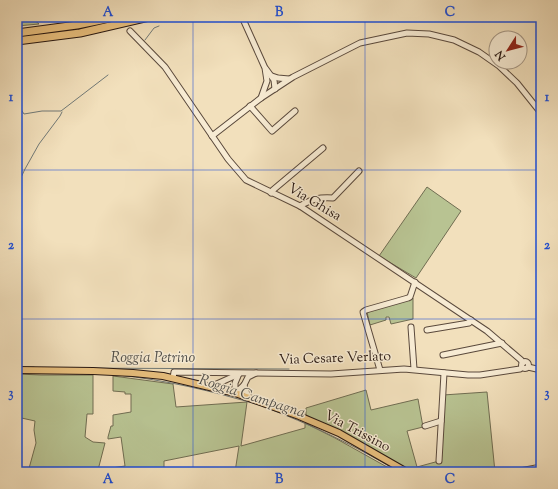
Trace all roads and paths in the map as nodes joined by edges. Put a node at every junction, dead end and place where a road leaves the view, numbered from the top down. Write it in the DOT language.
graph roads {
  1 [pos="116,17"];
  2 [pos="149,17"];
  3 [pos="242,17"];
  4 [pos="130,31"];
  5 [pos="17,33"];
  6 [pos="17,42"];
  7 [pos="265,68"];
  8 [pos="272,76"];
  9 [pos="290,79"];
  10 [pos="267,81"];
  11 [pos="275,89"];
  12 [pos="261,98"];
  13 [pos="250,106"];
  14 [pos="295,111"];
  15 [pos="541,113"];
  16 [pos="212,136"];
  17 [pos="323,148"];
  18 [pos="359,171"];
  19 [pos="271,193"];
  20 [pos="300,206"];
  21 [pos="415,282"];
  22 [pos="471,320"];
  23 [pos="411,327"];
  24 [pos="427,330"];
  25 [pos="502,343"];
  26 [pos="443,355"];
  27 [pos="522,365"];
  28 [pos="414,369"];
  29 [pos="17,370"];
  30 [pos="380,370"];
  31 [pos="541,370"];
  32 [pos="257,372"];
  33 [pos="240,373"];
  34 [pos="444,373"];
  35 [pos="173,378"];
  36 [pos="244,385"];
  37 [pos="210,387"];
  38 [pos="235,393"];
  39 [pos="250,398"];
  40 [pos="441,421"];
  41 [pos="425,426"];
  42 [pos="439,461"];
  43 [pos="541,467"];
  44 [pos="407,472"];
  45 [pos="515,472"];
  1 -- 5 [label="highway"];
  2 -- 6 [label="highway"];
  3 -- 7 [label="street"];
  4 -- 16 [label="street, Via Ghisa"];
  7 -- 8 [label="street"];
  7 -- 10 [label="street"];
  8 -- 9 [label="street"];
  8 -- 11 [label="street"];
  9 -- 11 [label="street"];
  9 -- 15 [label="street"];
  10 -- 11 [label="street"];
  10 -- 12 [label="street"];
  11 -- 12 [label="street"];
  12 -- 13 [label="street"];
  13 -- 14 [label="street"];
  13 -- 16 [label="street"];
  16 -- 19 [label="street, Via Ghisa"];
  17 -- 19 [label="street"];
  18 -- 20 [label="street"];
  19 -- 20 [label="street, Via Ghisa"];
  20 -- 21 [label="street, Via Ghisa"];
  21 -- 22 [label="street, Via Ghisa"];
  21 -- 30 [label="street"];
  22 -- 24 [label="street"];
  22 -- 25 [label="street, Via Ghisa"];
  23 -- 28 [label="street"];
  25 -- 26 [label="street"];
  25 -- 27 [label="street, Via Ghisa"];
  27 -- 31 [label="street"];
  27 -- 34 [label="street, Via Cesare Verlato"];
  28 -- 30 [label="street, Via Cesare Verlato"];
  28 -- 34 [label="street, Via Cesare Verlato"];
  29 -- 35 [label="main road, Via Cesare Verlato"];
  30 -- 32 [label="street, Via Cesare Verlato"];
  32 -- 33 [label="street, Via Cesare Verlato"];
  32 -- 36 [label="street"];
  33 -- 35 [label="street, Via Cesare Verlato"];
  33 -- 37 [label="street, Via Cesare Verlato"];
  33 -- 38 [label="street"];
  34 -- 40 [label="street"];
  35 -- 37 [label="main road, Via Cesare Verlato"];
  36 -- 38 [label="street"];
  36 -- 39 [label="street"];
  37 -- 38 [label="main road, Via Cesare Verlato"];
  38 -- 39 [label="main road, Via Cesare Verlato"];
  39 -- 44 [label="main road, Via Trissino"];
  40 -- 41 [label="street"];
  40 -- 42 [label="street"];
  43 -- 45 [label="street"];
}
